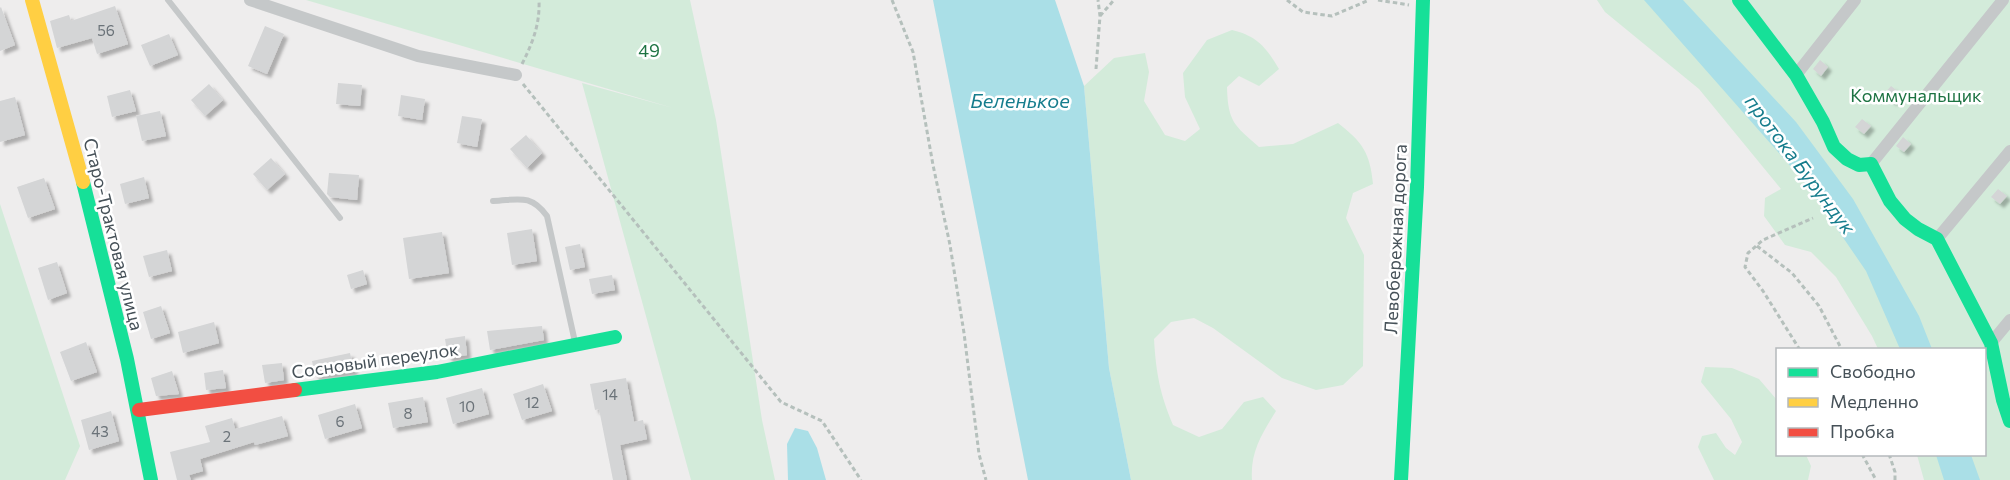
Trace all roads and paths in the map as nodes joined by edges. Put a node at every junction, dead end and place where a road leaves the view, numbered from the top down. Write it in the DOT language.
graph roads {
  1 [pos="32,0"];
  2 [pos="168,0"];
  3 [pos="250,0"];
  4 [pos="539,0"];
  5 [pos="892,0"];
  6 [pos="1098,0"];
  7 [pos="1114,0"];
  8 [pos="1287,0"];
  9 [pos="1369,0"];
  10 [pos="1378,0"];
  11 [pos="1739,0"];
  12 [pos="1855,0"];
  13 [pos="2003,0"];
  14 [pos="1423,4"];
  15 [pos="1100,16"];
  16 [pos="1096,69"];
  17 [pos="516,75"];
  18 [pos="1796,75"];
  19 [pos="2010,151"];
  20 [pos="1871,164"];
  21 [pos="493,201"];
  22 [pos="340,218"];
  23 [pos="1813,218"];
  24 [pos="1937,239"];
  25 [pos="1757,246"];
  26 [pos="2010,320"];
  27 [pos="615,337"];
  28 [pos="1991,343"];
  29 [pos="575,345"];
  30 [pos="1799,348"];
  31 [pos="1841,348"];
  32 [pos="139,410"];
  33 [pos="2010,421"];
  34 [pos="1863,456"];
  35 [pos="1890,456"];
  36 [pos="151,480"];
  37 [pos="861,480"];
  38 [pos="986,480"];
  39 [pos="1401,480"];
  40 [pos="1876,480"];
  41 [pos="1895,480"];
  1 -- 32 [label="street, Старо-Трактовая улица"];
  2 -- 22 [label="lane"];
  3 -- 17 [label="street"];
  4 -- 17 [label="path"];
  5 -- 38 [label="path"];
  6 -- 15 [label="path"];
  7 -- 15 [label="path"];
  8 -- 9 [label="path"];
  10 -- 14 [label="path"];
  11 -- 18 [label="street"];
  12 -- 18 [label="street"];
  13 -- 20 [label="street"];
  14 -- 39 [label="street, Левобережная дорога"];
  15 -- 16 [label="path"];
  17 -- 37 [label="path"];
  18 -- 20 [label="street"];
  19 -- 24 [label="street"];
  20 -- 24 [label="street"];
  21 -- 29 [label="lane"];
  23 -- 25 [label="path"];
  24 -- 28 [label="street"];
  25 -- 30 [label="path"];
  25 -- 31 [label="path"];
  26 -- 28 [label="street"];
  27 -- 29 [label="street, Сосновый переулок"];
  28 -- 33 [label="street"];
  29 -- 32 [label="street, Сосновый переулок"];
  32 -- 36 [label="street, Старо-Трактовая улица"];
  34 -- 40 [label="path"];
  35 -- 41 [label="path"];
}
